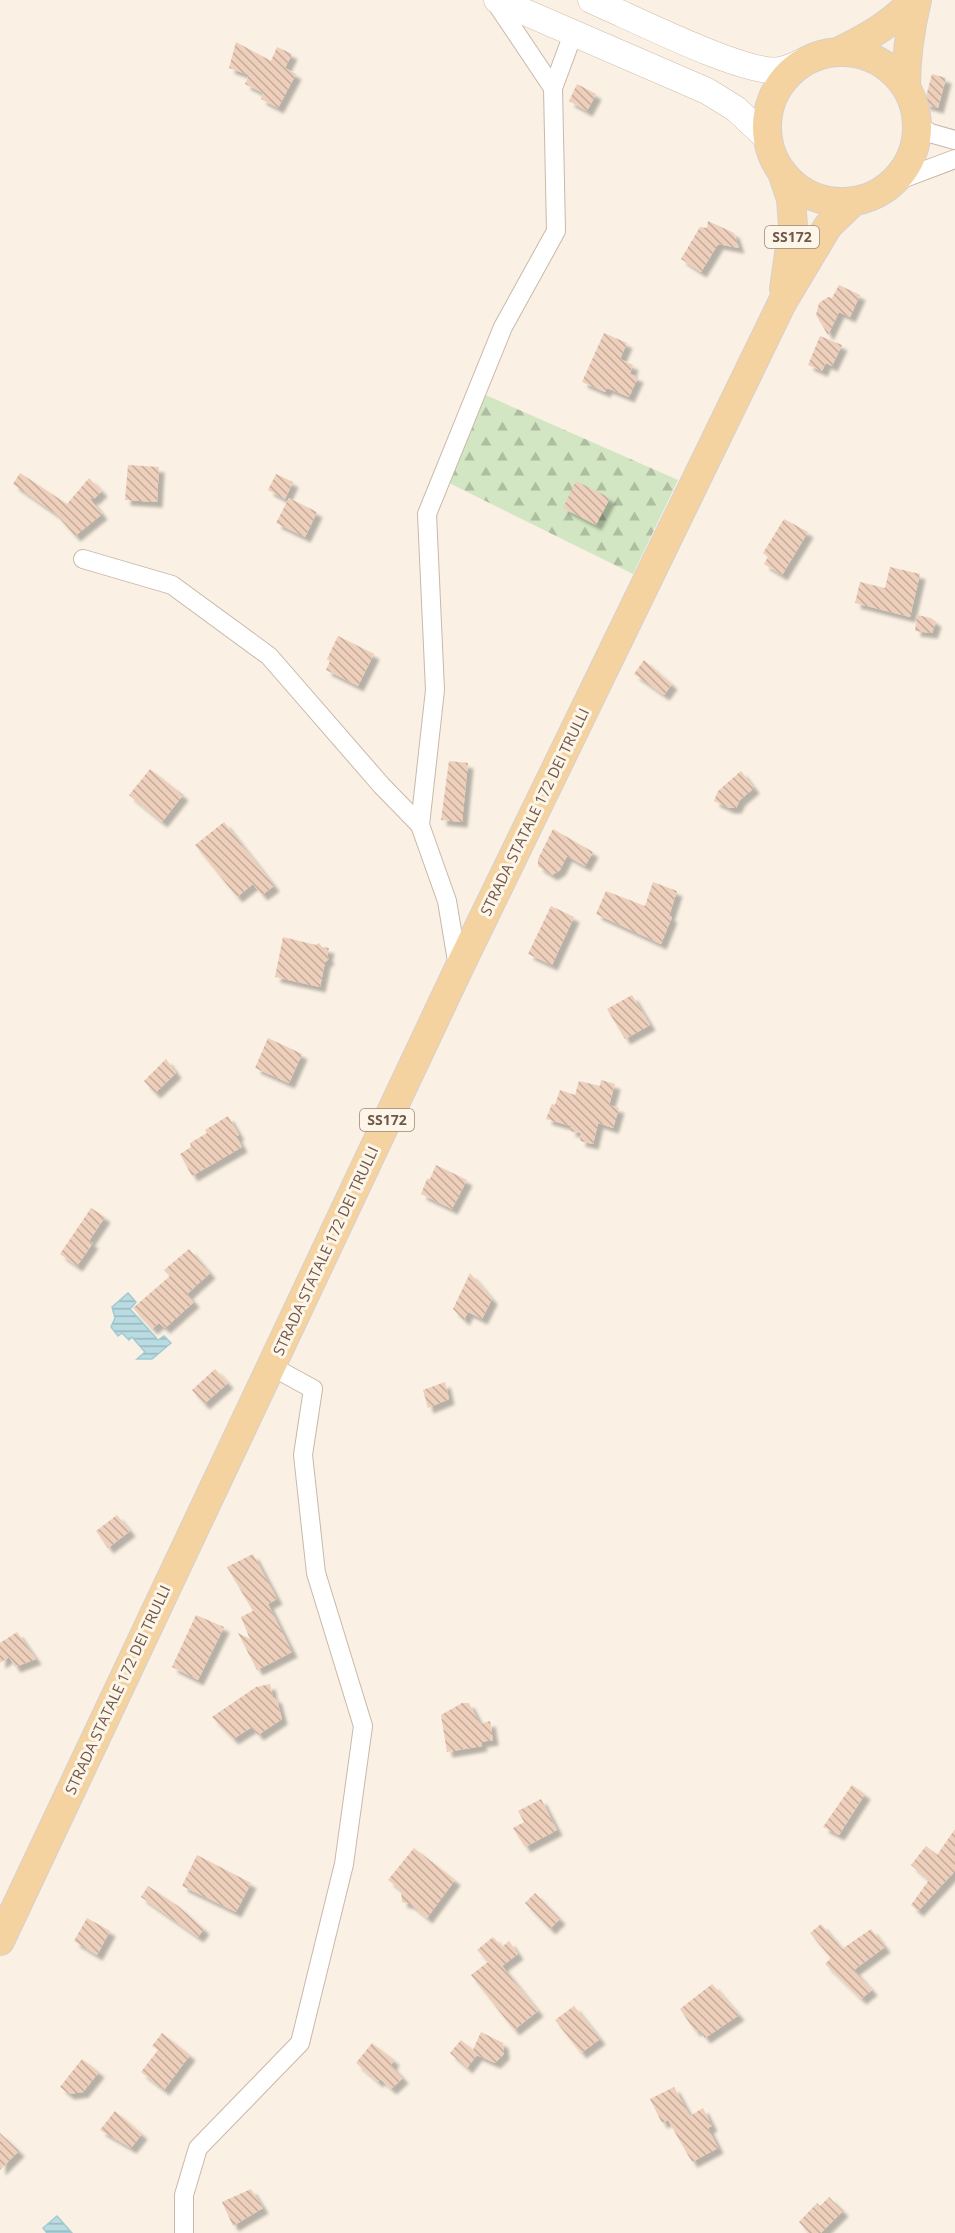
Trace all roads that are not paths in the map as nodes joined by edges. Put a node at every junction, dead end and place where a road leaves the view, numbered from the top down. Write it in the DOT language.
graph roads {
  1 [pos="495,0"];
  2 [pos="591,0"];
  3 [pos="913,0"];
  4 [pos="917,0"];
  5 [pos="573,34"];
  6 [pos="840,51"];
  7 [pos="802,62"];
  8 [pos="906,87"];
  9 [pos="553,88"];
  10 [pos="917,124"];
  11 [pos="768,139"];
  12 [pos="955,140"];
  13 [pos="955,159"];
  14 [pos="782,172"];
  15 [pos="894,182"];
  16 [pos="854,201"];
  17 [pos="782,303"];
  18 [pos="83,559"];
  19 [pos="420,825"];
  20 [pos="459,968"];
  21 [pos="271,1366"];
  22 [pos="0,1941"];
  23 [pos="184,2233"];
  1 -- 5 [label="main road"];
  1 -- 9 [label="street"];
  2 -- 7 [label="main road"];
  3 -- 6 [label="main road"];
  4 -- 8 [label="main road"];
  5 -- 9 [label="street"];
  5 -- 11 [label="main road"];
  6 -- 7 [label="main road"];
  6 -- 8 [label="main road"];
  7 -- 11 [label="main road"];
  8 -- 10 [label="main road"];
  9 -- 19 [label="street"];
  10 -- 12 [label="street"];
  10 -- 15 [label="main road"];
  11 -- 14 [label="main road"];
  13 -- 15 [label="street"];
  14 -- 16 [label="main road"];
  14 -- 17 [label="main road, STRADA STATALE 172 DEI TRULLI / SS172"];
  15 -- 16 [label="main road"];
  16 -- 17 [label="main road, STRADA STATALE 172 DEI TRULLI / SS172"];
  17 -- 20 [label="main road, STRADA STATALE 172 DEI TRULLI / SS172"];
  18 -- 19 [label="street"];
  19 -- 20 [label="street"];
  20 -- 21 [label="main road, STRADA STATALE 172 DEI TRULLI / SS172"];
  21 -- 22 [label="main road, STRADA STATALE 172 DEI TRULLI / SS172"];
  21 -- 23 [label="street"];
}
